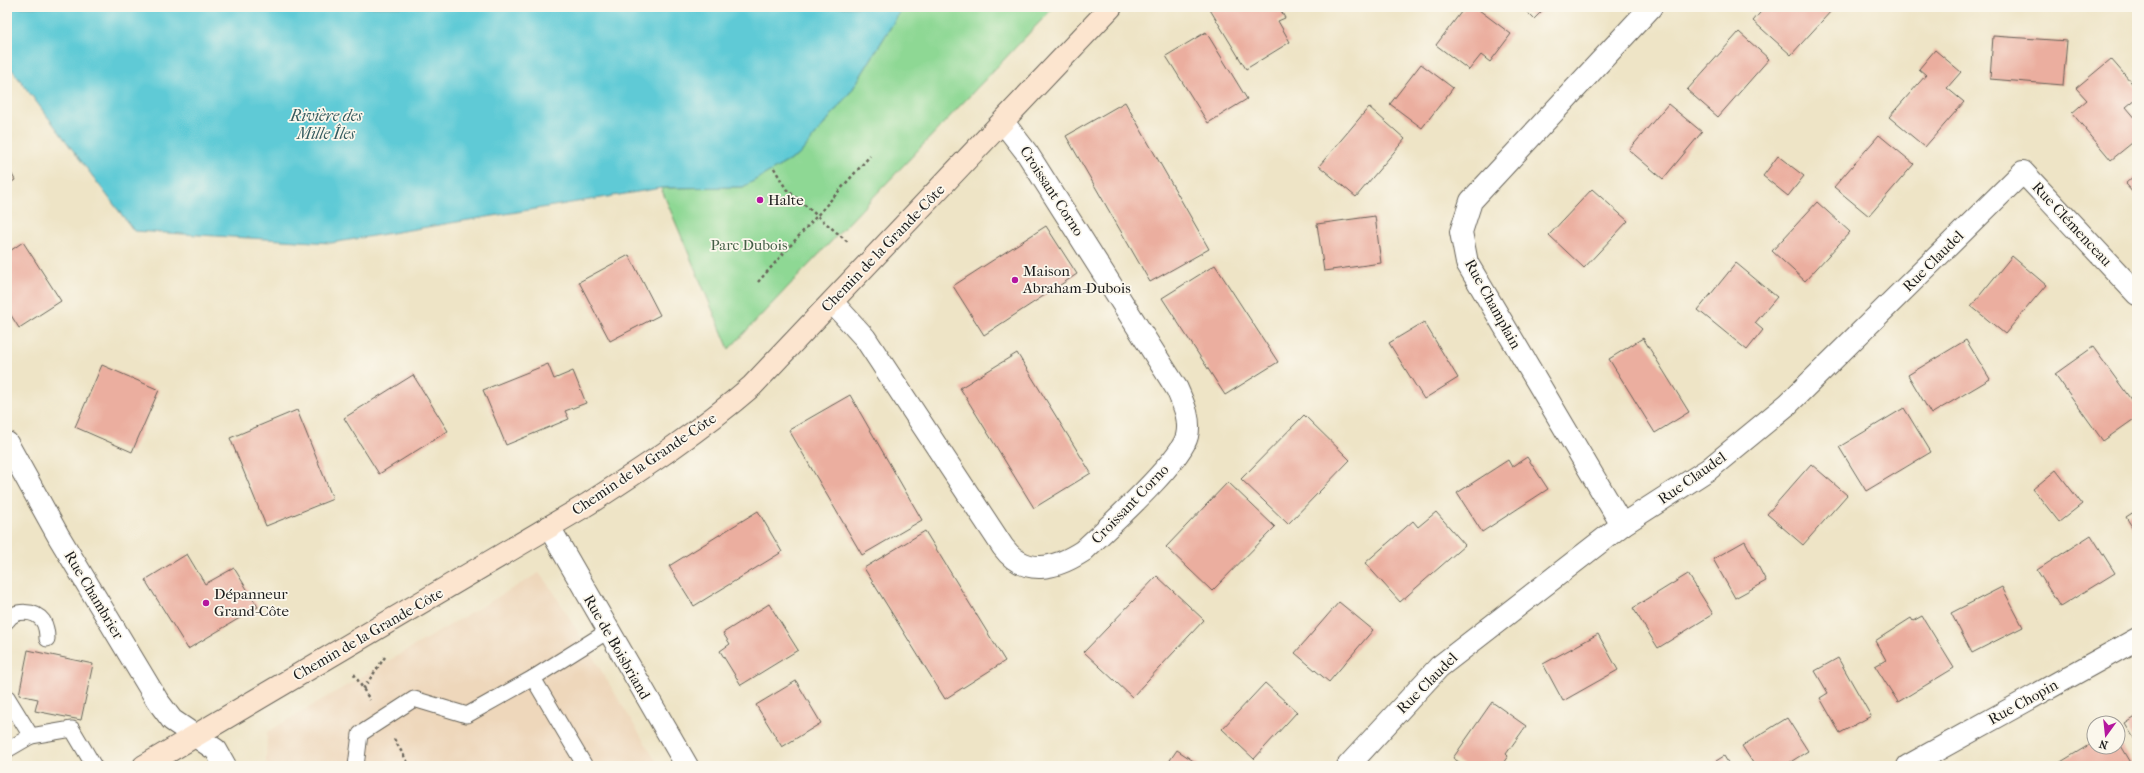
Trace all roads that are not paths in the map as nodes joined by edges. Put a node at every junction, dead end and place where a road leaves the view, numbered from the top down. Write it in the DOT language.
graph roads {
  1 [pos="1111,7"];
  2 [pos="1651,7"];
  3 [pos="1003,122"];
  4 [pos="2023,172"];
  5 [pos="2137,294"];
  6 [pos="832,302"];
  7 [pos="7,443"];
  8 [pos="1622,525"];
  9 [pos="549,527"];
  10 [pos="7,621"];
  11 [pos="608,631"];
  12 [pos="47,639"];
  13 [pos="2137,639"];
  14 [pos="533,678"];
  15 [pos="7,697"];
  16 [pos="194,735"];
  17 [pos="31,736"];
  18 [pos="7,750"];
  19 [pos="94,766"];
  20 [pos="144,766"];
  21 [pos="225,766"];
  22 [pos="356,766"];
  23 [pos="585,766"];
  24 [pos="687,766"];
  25 [pos="1348,766"];
  26 [pos="1908,766"];
  1 -- 3 [label="main road, Chemin de la Grande-Côte"];
  2 -- 8 [label="street, Rue Champlain"];
  3 -- 6 [label="main road, Chemin de la Grande-Côte"];
  3 -- 6 [label="street, Croissant Corno"];
  4 -- 5 [label="street, Rue Clémenceau"];
  4 -- 8 [label="street, Rue Claudel"];
  6 -- 9 [label="main road, Chemin de la Grande-Côte"];
  7 -- 16 [label="street, Rue Chambrier"];
  8 -- 25 [label="street, Rue Claudel"];
  9 -- 11 [label="street, Rue de Boisbriand"];
  9 -- 16 [label="main road, Chemin de la Grande-Côte"];
  10 -- 12 [label="lane"];
  11 -- 14 [label="lane"];
  11 -- 24 [label="street, Rue de Boisbriand"];
  13 -- 26 [label="street, Rue Chopin"];
  14 -- 22 [label="lane"];
  14 -- 23 [label="lane"];
  15 -- 17 [label="lane"];
  16 -- 20 [label="main road, Chemin de la Grande-Côte"];
  16 -- 21 [label="street, Rue Chambrier"];
  17 -- 18 [label="lane"];
  17 -- 19 [label="lane"];
}
